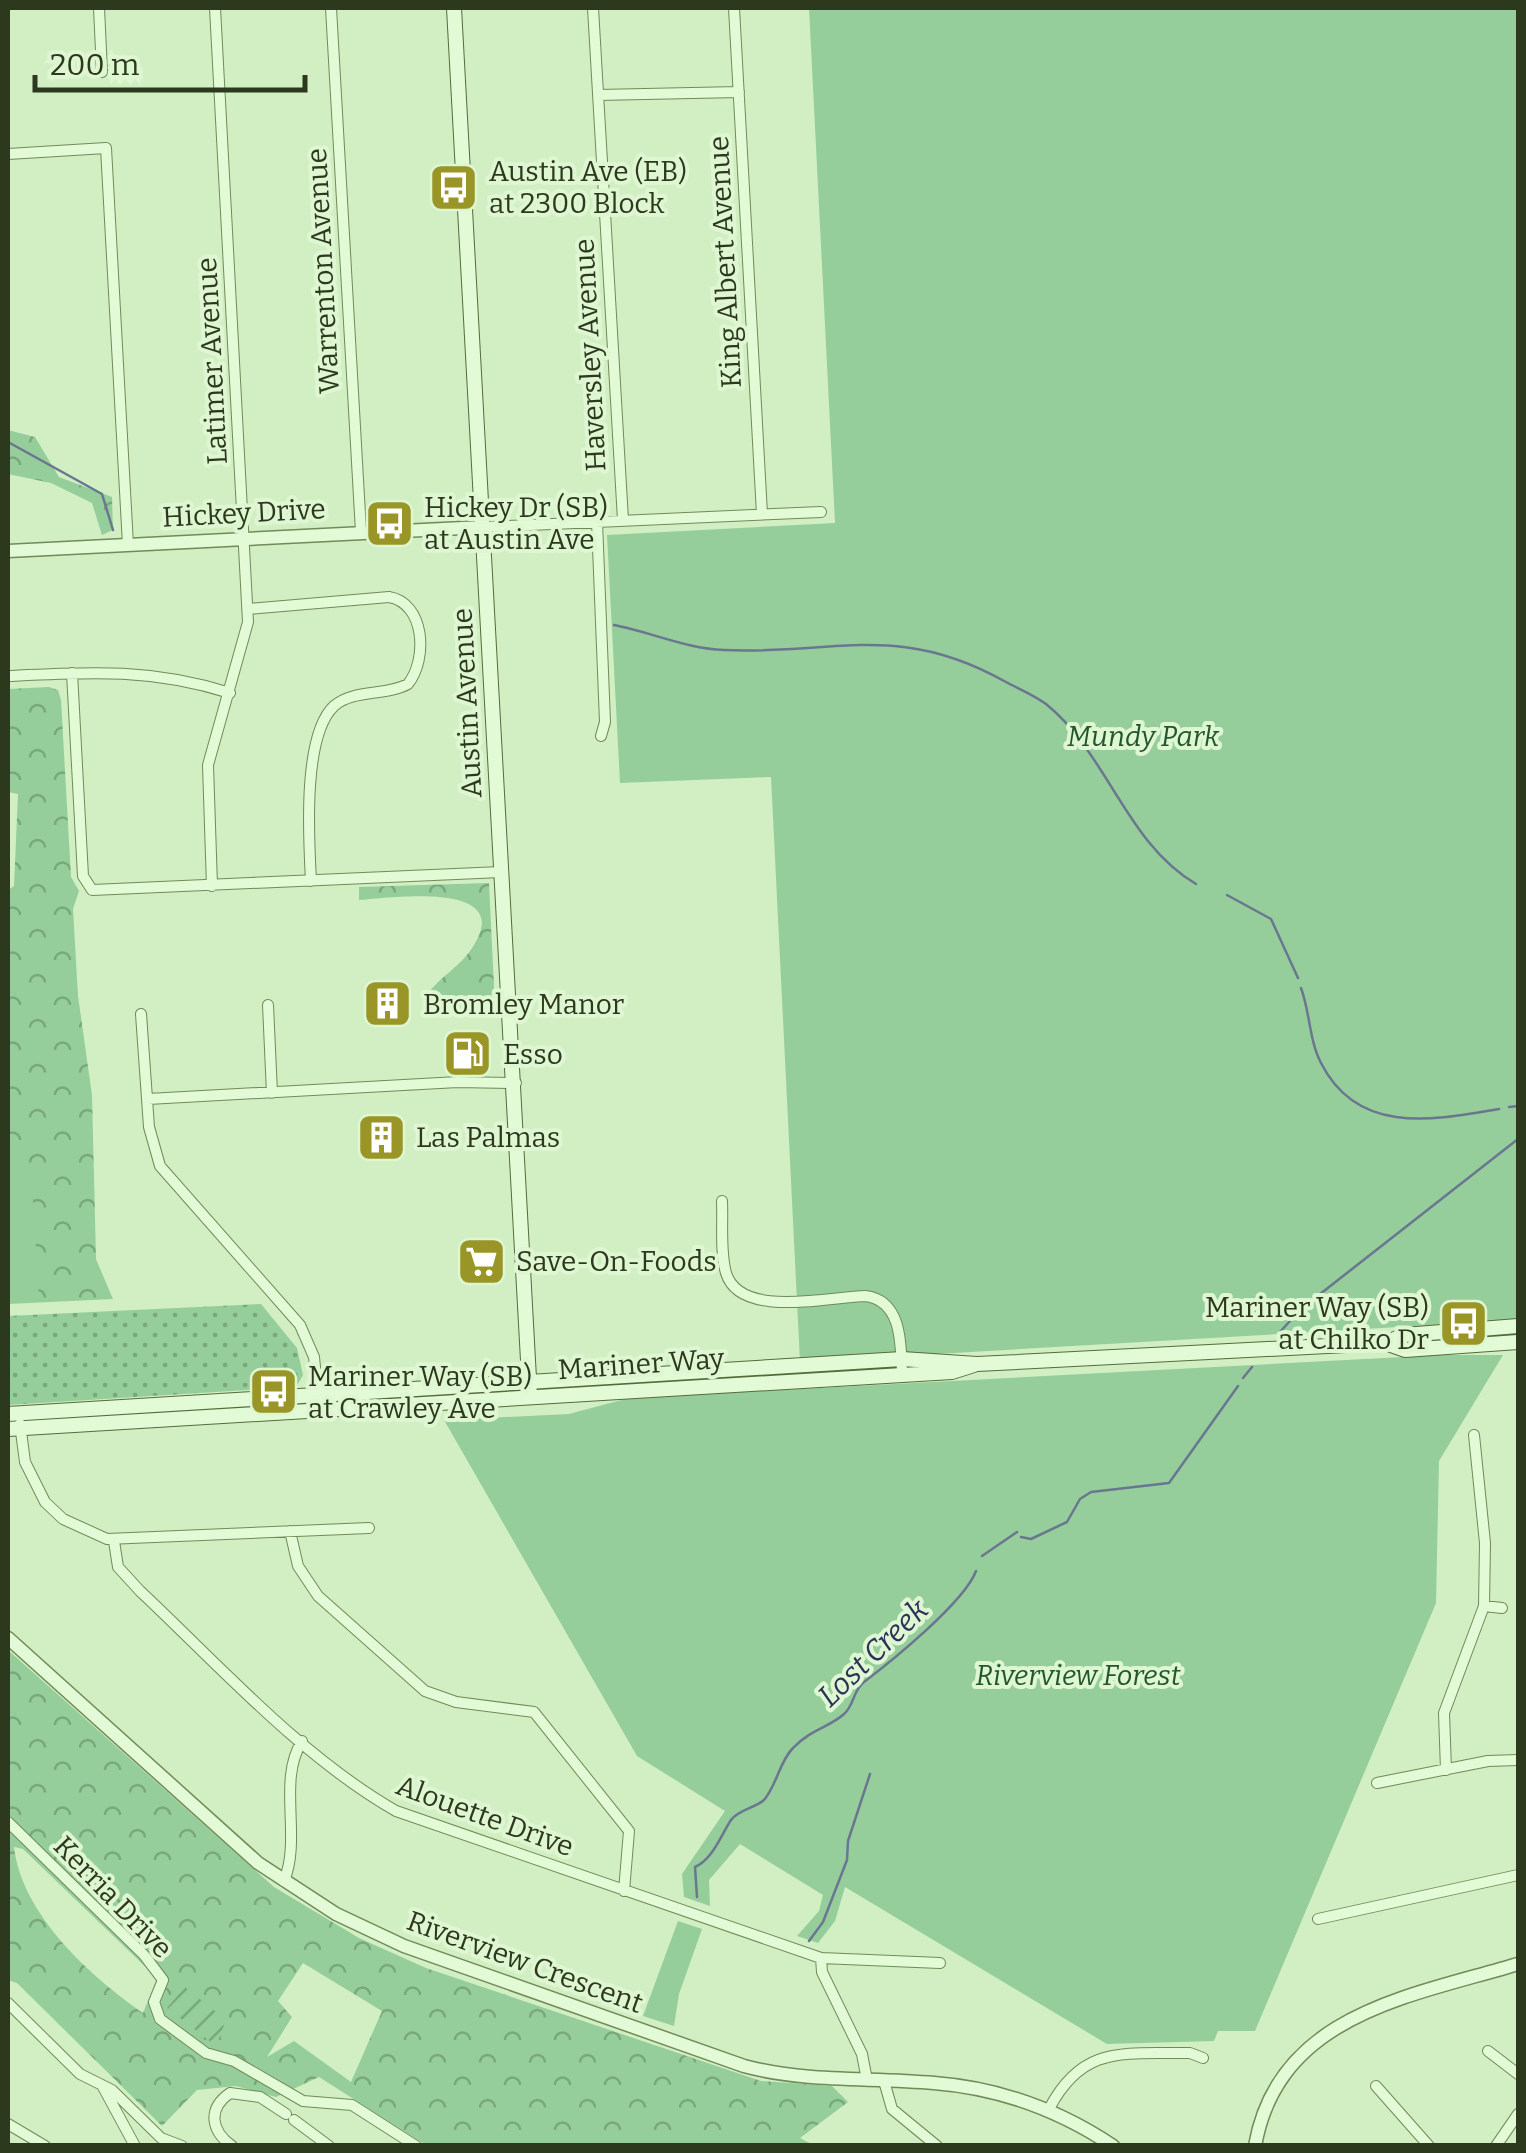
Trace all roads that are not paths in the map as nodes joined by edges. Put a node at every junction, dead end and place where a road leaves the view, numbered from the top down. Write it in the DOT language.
graph roads {
  1 [pos="99,8"];
  2 [pos="215,8"];
  3 [pos="331,8"];
  4 [pos="454,8"];
  5 [pos="593,8"];
  6 [pos="734,8"];
  7 [pos="102,72"];
  8 [pos="738,92"];
  9 [pos="598,96"];
  10 [pos="8,154"];
  11 [pos="821,512"];
  12 [pos="762,514"];
  13 [pos="622,520"];
  14 [pos="597,522"];
  15 [pos="483,527"];
  16 [pos="361,532"];
  17 [pos="245,538"];
  18 [pos="128,544"];
  19 [pos="8,550"];
  20 [pos="248,609"];
  21 [pos="72,673"];
  22 [pos="8,676"];
  23 [pos="230,693"];
  24 [pos="601,736"];
  25 [pos="502,872"];
  26 [pos="311,881"];
  27 [pos="212,886"];
  28 [pos="268,1005"];
  29 [pos="141,1014"];
  30 [pos="516,1083"];
  31 [pos="272,1093"];
  32 [pos="148,1098"];
  33 [pos="722,1201"];
  34 [pos="1518,1326"];
  35 [pos="1518,1342"];
  36 [pos="1385,1344"];
  37 [pos="527,1348"];
  38 [pos="902,1366"];
  39 [pos="555,1380"];
  40 [pos="504,1383"];
  41 [pos="530,1389"];
  42 [pos="317,1404"];
  43 [pos="14,1421"];
  44 [pos="1474,1434"];
  45 [pos="369,1528"];
  46 [pos="290,1531"];
  47 [pos="114,1541"];
  48 [pos="1484,1606"];
  49 [pos="1502,1608"];
  50 [pos="8,1638"];
  51 [pos="302,1741"];
  52 [pos="1518,1760"];
  53 [pos="1446,1770"];
  54 [pos="1377,1783"];
  55 [pos="8,1822"];
  56 [pos="1518,1875"];
  57 [pos="284,1881"];
  58 [pos="624,1890"];
  59 [pos="1318,1919"];
  60 [pos="821,1958"];
  61 [pos="940,1963"];
  62 [pos="1518,1964"];
  63 [pos="8,2003"];
  64 [pos="1488,2051"];
  65 [pos="1203,2058"];
  66 [pos="1518,2074"];
  67 [pos="867,2080"];
  68 [pos="884,2081"];
  69 [pos="1376,2086"];
  70 [pos="102,2087"];
  71 [pos="1049,2109"];
  72 [pos="1518,2114"];
  73 [pos="8,2124"];
  74 [pos="128,2143"];
  75 [pos="45,2146"];
  76 [pos="182,2146"];
  77 [pos="232,2146"];
  78 [pos="329,2146"];
  79 [pos="416,2146"];
  80 [pos="936,2146"];
  81 [pos="1113,2146"];
  82 [pos="1256,2146"];
  83 [pos="1430,2146"];
  84 [pos="1496,2146"];
  1 -- 7 [label="street"];
  2 -- 17 [label="street, Latimer Avenue"];
  3 -- 16 [label="street, Warrenton Avenue"];
  4 -- 15 [label="main road, Austin Avenue"];
  5 -- 9 [label="street, Haversley Avenue"];
  6 -- 8 [label="street, King Albert Avenue"];
  8 -- 9 [label="street"];
  8 -- 12 [label="street, King Albert Avenue"];
  9 -- 13 [label="street, Haversley Avenue"];
  10 -- 18 [label="street"];
  11 -- 12 [label="street"];
  12 -- 13 [label="street"];
  13 -- 14 [label="street"];
  14 -- 15 [label="street"];
  14 -- 24 [label="street"];
  15 -- 16 [label="street, Hickey Drive"];
  15 -- 25 [label="main road, Austin Avenue"];
  16 -- 17 [label="street, Hickey Drive"];
  17 -- 18 [label="street, Hickey Drive"];
  17 -- 20 [label="street, Latimer Avenue"];
  18 -- 19 [label="street, Hickey Drive"];
  20 -- 23 [label="street, Latimer Avenue"];
  20 -- 26 [label="street"];
  21 -- 22 [label="street"];
  21 -- 23 [label="street"];
  21 -- 27 [label="street"];
  23 -- 27 [label="street, Latimer Avenue"];
  25 -- 26 [label="street"];
  25 -- 30 [label="main road, Austin Avenue"];
  26 -- 27 [label="street"];
  28 -- 31 [label="street"];
  29 -- 32 [label="street"];
  30 -- 31 [label="street"];
  30 -- 37 [label="main road, Austin Avenue"];
  31 -- 32 [label="street"];
  32 -- 42 [label="street"];
  33 -- 38 [label="street"];
  34 -- 36 [label="main road, Mariner Way"];
  35 -- 36 [label="main road, Mariner Way"];
  36 -- 38 [label="main road, Mariner Way"];
  37 -- 39 [label="main road"];
  37 -- 40 [label="main road"];
  37 -- 41 [label="main road, Austin Avenue"];
  38 -- 39 [label="main road, Mariner Way"];
  38 -- 41 [label="main road, Mariner Way"];
  39 -- 41 [label="main road, Mariner Way"];
  40 -- 41 [label="main road, Mariner Way"];
  40 -- 42 [label="main road, Mariner Way"];
  41 -- 42 [label="main road, Mariner Way"];
  42 -- 43 [label="main road, Mariner Way"];
  43 -- 47 [label="street"];
  44 -- 48 [label="street"];
  45 -- 46 [label="street"];
  46 -- 47 [label="street"];
  46 -- 58 [label="street"];
  47 -- 51 [label="street, Alouette Drive"];
  48 -- 49 [label="street"];
  48 -- 53 [label="street"];
  50 -- 57 [label="street, Riverview Crescent"];
  51 -- 57 [label="street"];
  51 -- 58 [label="street, Alouette Drive"];
  52 -- 53 [label="street"];
  53 -- 54 [label="street"];
  55 -- 79 [label="street, Kerria Drive"];
  56 -- 59 [label="street"];
  57 -- 67 [label="street, Riverview Crescent"];
  58 -- 60 [label="street, Alouette Drive"];
  60 -- 61 [label="street, Alouette Drive"];
  60 -- 67 [label="street"];
  62 -- 82 [label="street"];
  63 -- 70 [label="street"];
  64 -- 66 [label="street"];
  65 -- 71 [label="street"];
  67 -- 68 [label="street, Riverview Crescent"];
  68 -- 71 [label="street, Riverview Crescent"];
  68 -- 80 [label="street"];
  69 -- 83 [label="street"];
  70 -- 74 [label="street"];
  70 -- 76 [label="street"];
  71 -- 81 [label="street, Riverview Crescent"];
  72 -- 84 [label="street"];
  73 -- 75 [label="street"];
  77 -- 78 [label="street"];
}
